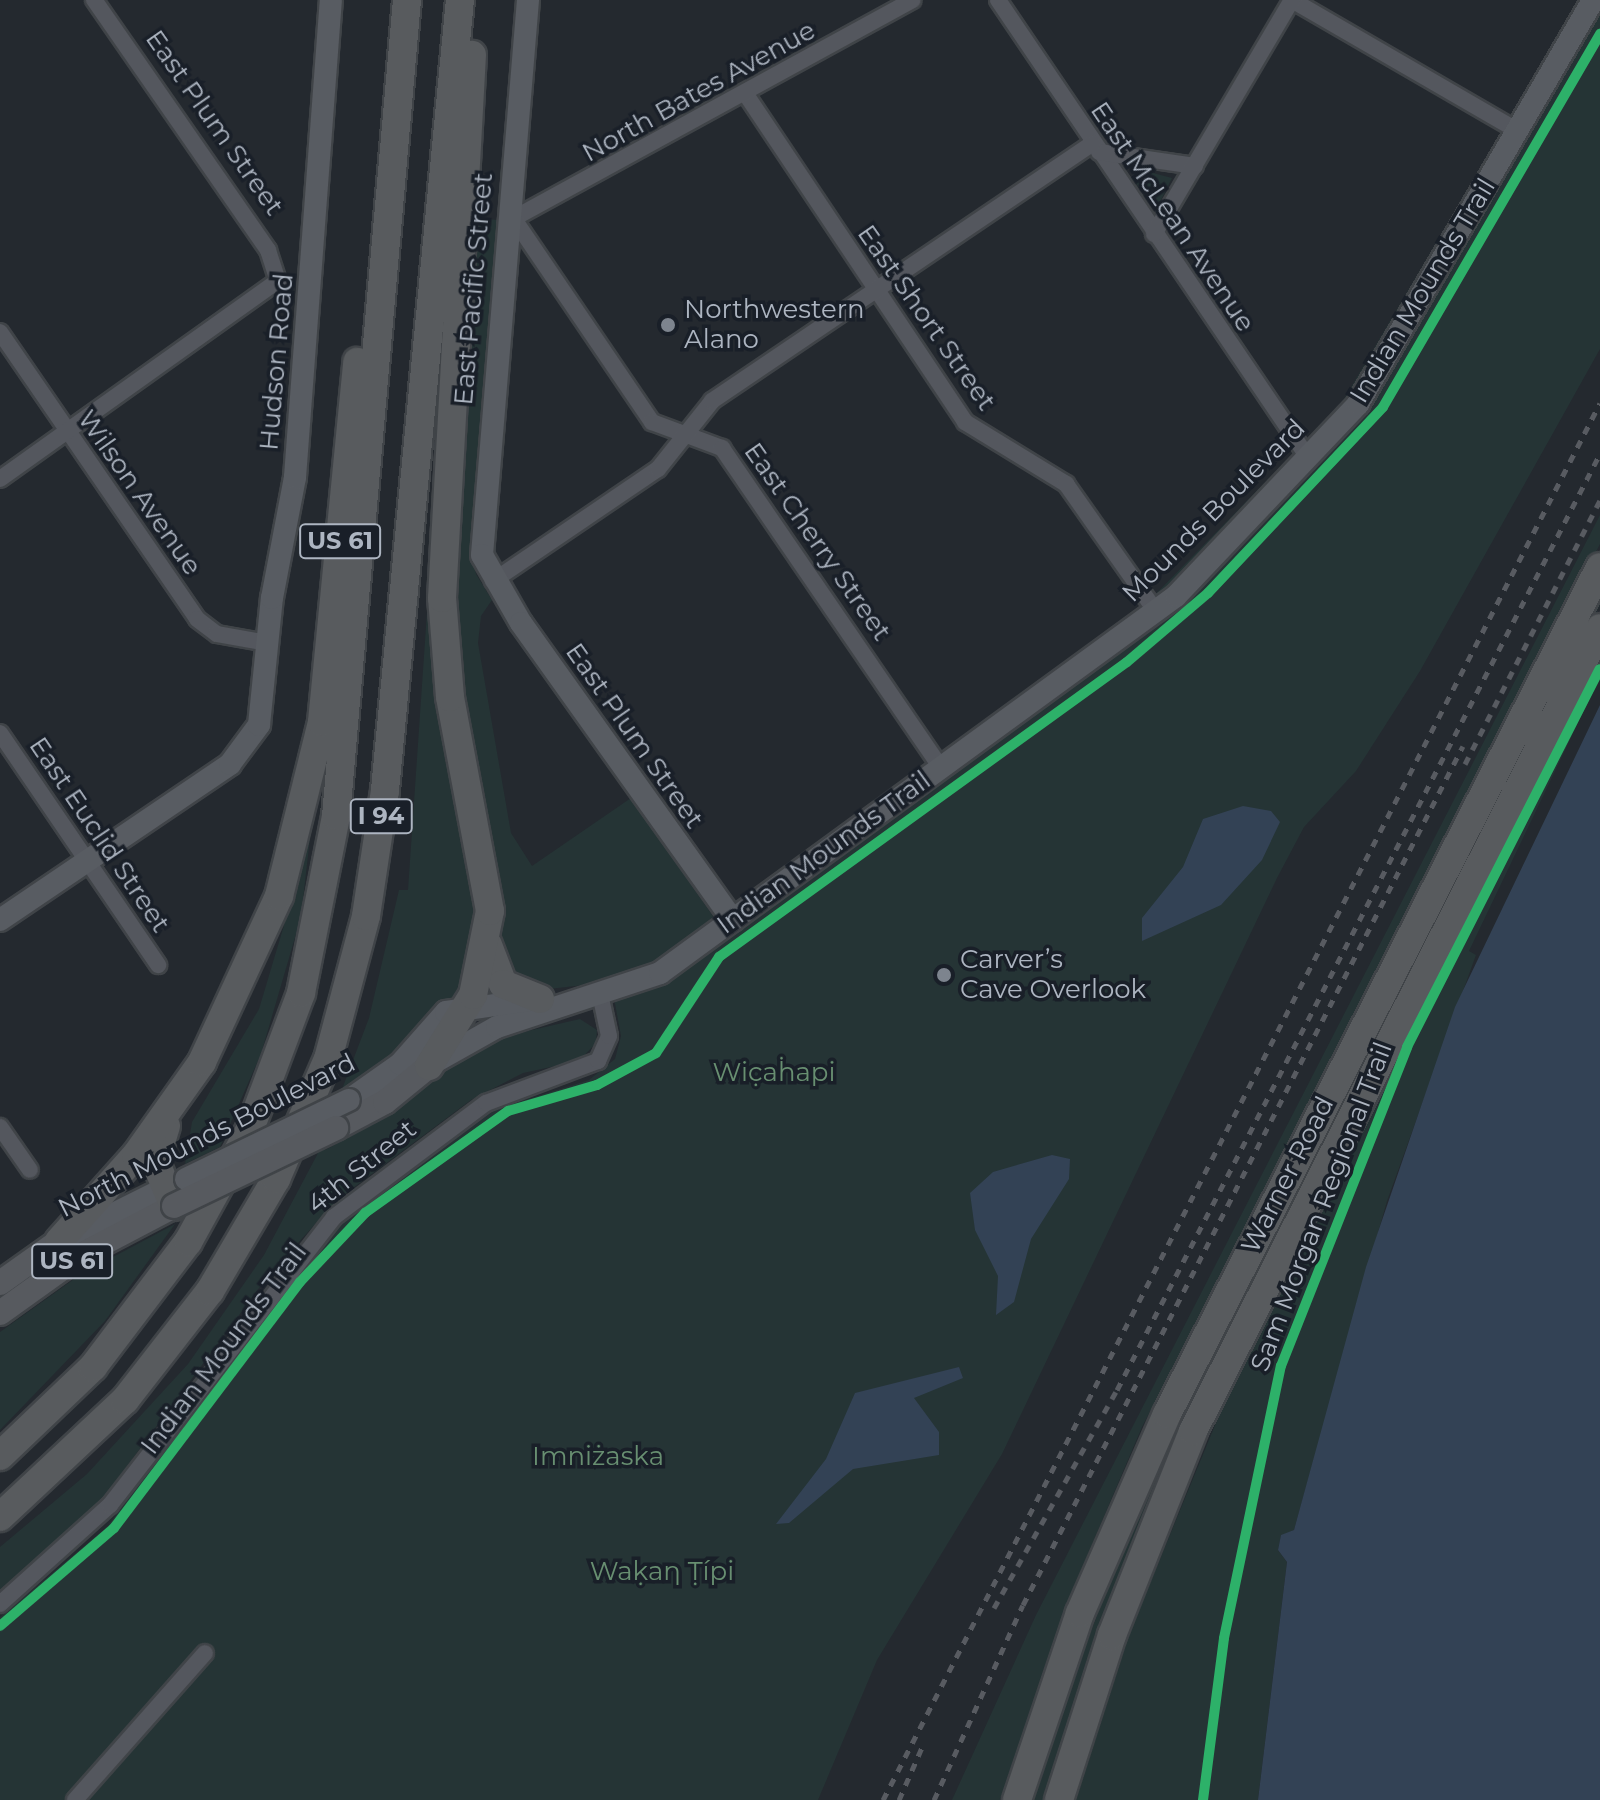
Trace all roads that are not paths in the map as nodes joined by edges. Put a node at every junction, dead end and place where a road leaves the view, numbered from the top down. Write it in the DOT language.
graph roads {
  1 [pos="94,0"];
  2 [pos="331,0"];
  3 [pos="400,0"];
  4 [pos="407,0"];
  5 [pos="460,0"];
  6 [pos="475,0"];
  7 [pos="528,0"];
  8 [pos="912,0"];
  9 [pos="998,0"];
  10 [pos="1292,0"];
  11 [pos="1593,0"];
  12 [pos="745,93"];
  13 [pos="1518,131"];
  14 [pos="1096,148"];
  15 [pos="1195,166"];
  16 [pos="512,221"];
  17 [pos="1154,234"];
  18 [pos="877,290"];
  19 [pos="0,332"];
  20 [pos="67,431"];
  21 [pos="685,434"];
  22 [pos="1309,459"];
  23 [pos="0,479"];
  24 [pos="1600,567"];
  25 [pos="493,581"];
  26 [pos="1157,613"];
  27 [pos="1600,628"];
  28 [pos="267,643"];
  29 [pos="0,733"];
  30 [pos="942,769"];
  31 [pos="87,860"];
  32 [pos="0,920"];
  33 [pos="733,920"];
  34 [pos="488,935"];
  35 [pos="158,965"];
  36 [pos="601,997"];
  37 [pos="540,999"];
  38 [pos="469,1005"];
  39 [pos="429,1066"];
  40 [pos="181,1094"];
  41 [pos="0,1127"];
  42 [pos="30,1170"];
  43 [pos="176,1191"];
  44 [pos="59,1241"];
  45 [pos="0,1283"];
  46 [pos="0,1313"];
  47 [pos="0,1456"];
  48 [pos="0,1517"];
  49 [pos="0,1604"];
  50 [pos="205,1653"];
  51 [pos="75,1800"];
  52 [pos="1017,1800"];
  53 [pos="1059,1800"];
  1 -- 20 [label="street, East Plum Street"];
  2 -- 28 [label="street, Hudson Road"];
  3 -- 40 [label="highway, US 61"];
  4 -- 47 [label="highway, I 94"];
  5 -- 48 [label="highway, I 94"];
  6 -- 34 [label="highway, US 61"];
  7 -- 16 [label="street, East Pacific Street"];
  8 -- 12 [label="street, North Bates Avenue"];
  9 -- 14 [label="street, East McLean Avenue"];
  10 -- 13 [label="street"];
  10 -- 15 [label="street"];
  11 -- 13 [label="street, Mounds Boulevard"];
  12 -- 16 [label="street, North Bates Avenue"];
  12 -- 18 [label="street, East Short Street"];
  13 -- 22 [label="street, Mounds Boulevard"];
  14 -- 15 [label="street"];
  14 -- 17 [label="street, East McLean Avenue"];
  14 -- 18 [label="street"];
  15 -- 17 [label="street"];
  16 -- 21 [label="street, East Cherry Street"];
  16 -- 25 [label="street, East Pacific Street"];
  17 -- 22 [label="street, East McLean Avenue"];
  18 -- 21 [label="street"];
  18 -- 26 [label="street, East Short Street"];
  19 -- 20 [label="street, Wilson Avenue"];
  20 -- 23 [label="street"];
  20 -- 28 [label="street, Wilson Avenue"];
  21 -- 25 [label="street"];
  21 -- 30 [label="street, East Cherry Street"];
  22 -- 26 [label="street, Mounds Boulevard"];
  24 -- 52 [label="highway, Warner Road"];
  25 -- 33 [label="street, East Plum Street"];
  26 -- 30 [label="street, Mounds Boulevard"];
  27 -- 53 [label="highway, Warner Road"];
  28 -- 31 [label="street, Hudson Road"];
  29 -- 31 [label="street, East Euclid Street"];
  30 -- 33 [label="street, Mounds Boulevard"];
  31 -- 32 [label="street"];
  31 -- 35 [label="street, East Euclid Street"];
  33 -- 36 [label="street, Mounds Boulevard"];
  34 -- 37 [label="highway"];
  34 -- 38 [label="highway, US 61"];
  36 -- 37 [label="street, North Mounds Boulevard"];
  36 -- 39 [label="street, North Mounds Boulevard"];
  36 -- 49 [label="street, 4th Street"];
  37 -- 38 [label="street, North Mounds Boulevard"];
  38 -- 39 [label="highway, US 61"];
  38 -- 43 [label="street, North Mounds Boulevard, bridge"];
  39 -- 43 [label="main road, North Mounds Boulevard / US 61, bridge"];
  40 -- 43 [label="highway"];
  40 -- 44 [label="highway, US 61"];
  41 -- 42 [label="street"];
  43 -- 44 [label="street, North Mounds Boulevard"];
  43 -- 46 [label="main road, North Mounds Boulevard / US 61"];
  44 -- 45 [label="main road, North Mounds Boulevard / US 61"];
  50 -- 51 [label="street"];
}
